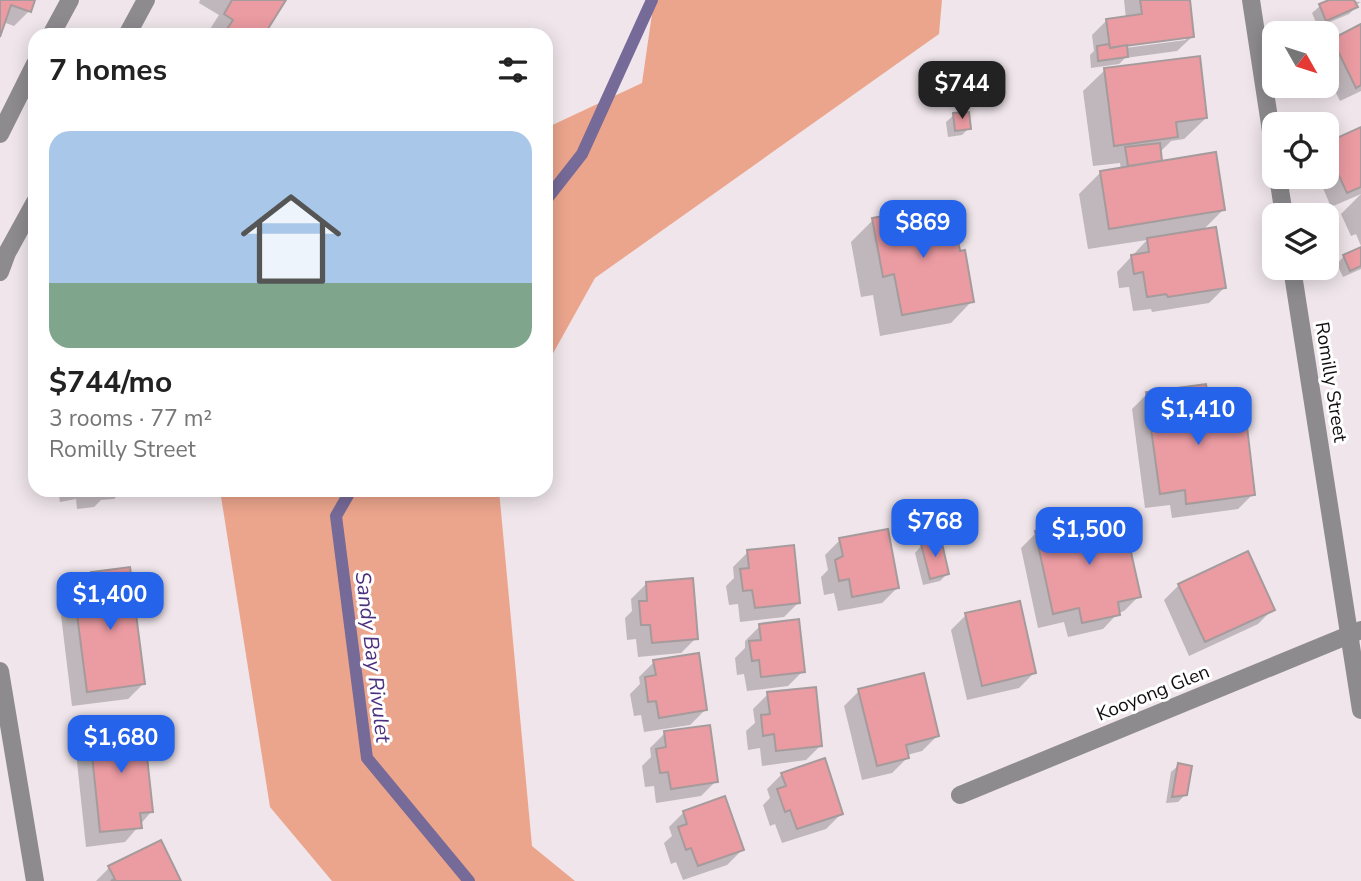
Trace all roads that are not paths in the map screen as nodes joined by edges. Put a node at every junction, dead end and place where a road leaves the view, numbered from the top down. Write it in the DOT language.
graph roads {
  1 [pos="70,0"];
  2 [pos="146,0"];
  3 [pos="1251,0"];
  4 [pos="55,28"];
  5 [pos="131,28"];
  6 [pos="28,78"];
  7 [pos="1268,112"];
  8 [pos="0,134"];
  9 [pos="28,215"];
  10 [pos="0,272"];
  11 [pos="1294,280"];
  12 [pos="1356,633"];
  13 [pos="0,671"];
  14 [pos="1361,710"];
  15 [pos="960,794"];
  16 [pos="35,881"];
  1 -- 4 [label="street"];
  2 -- 5 [label="street"];
  3 -- 7 [label="street"];
  6 -- 8 [label="street"];
  9 -- 10 [label="street"];
  11 -- 12 [label="street, Romilly Street"];
  12 -- 14 [label="street, Romilly Street"];
  12 -- 15 [label="street, Kooyong Glen"];
  13 -- 16 [label="street"];
}
